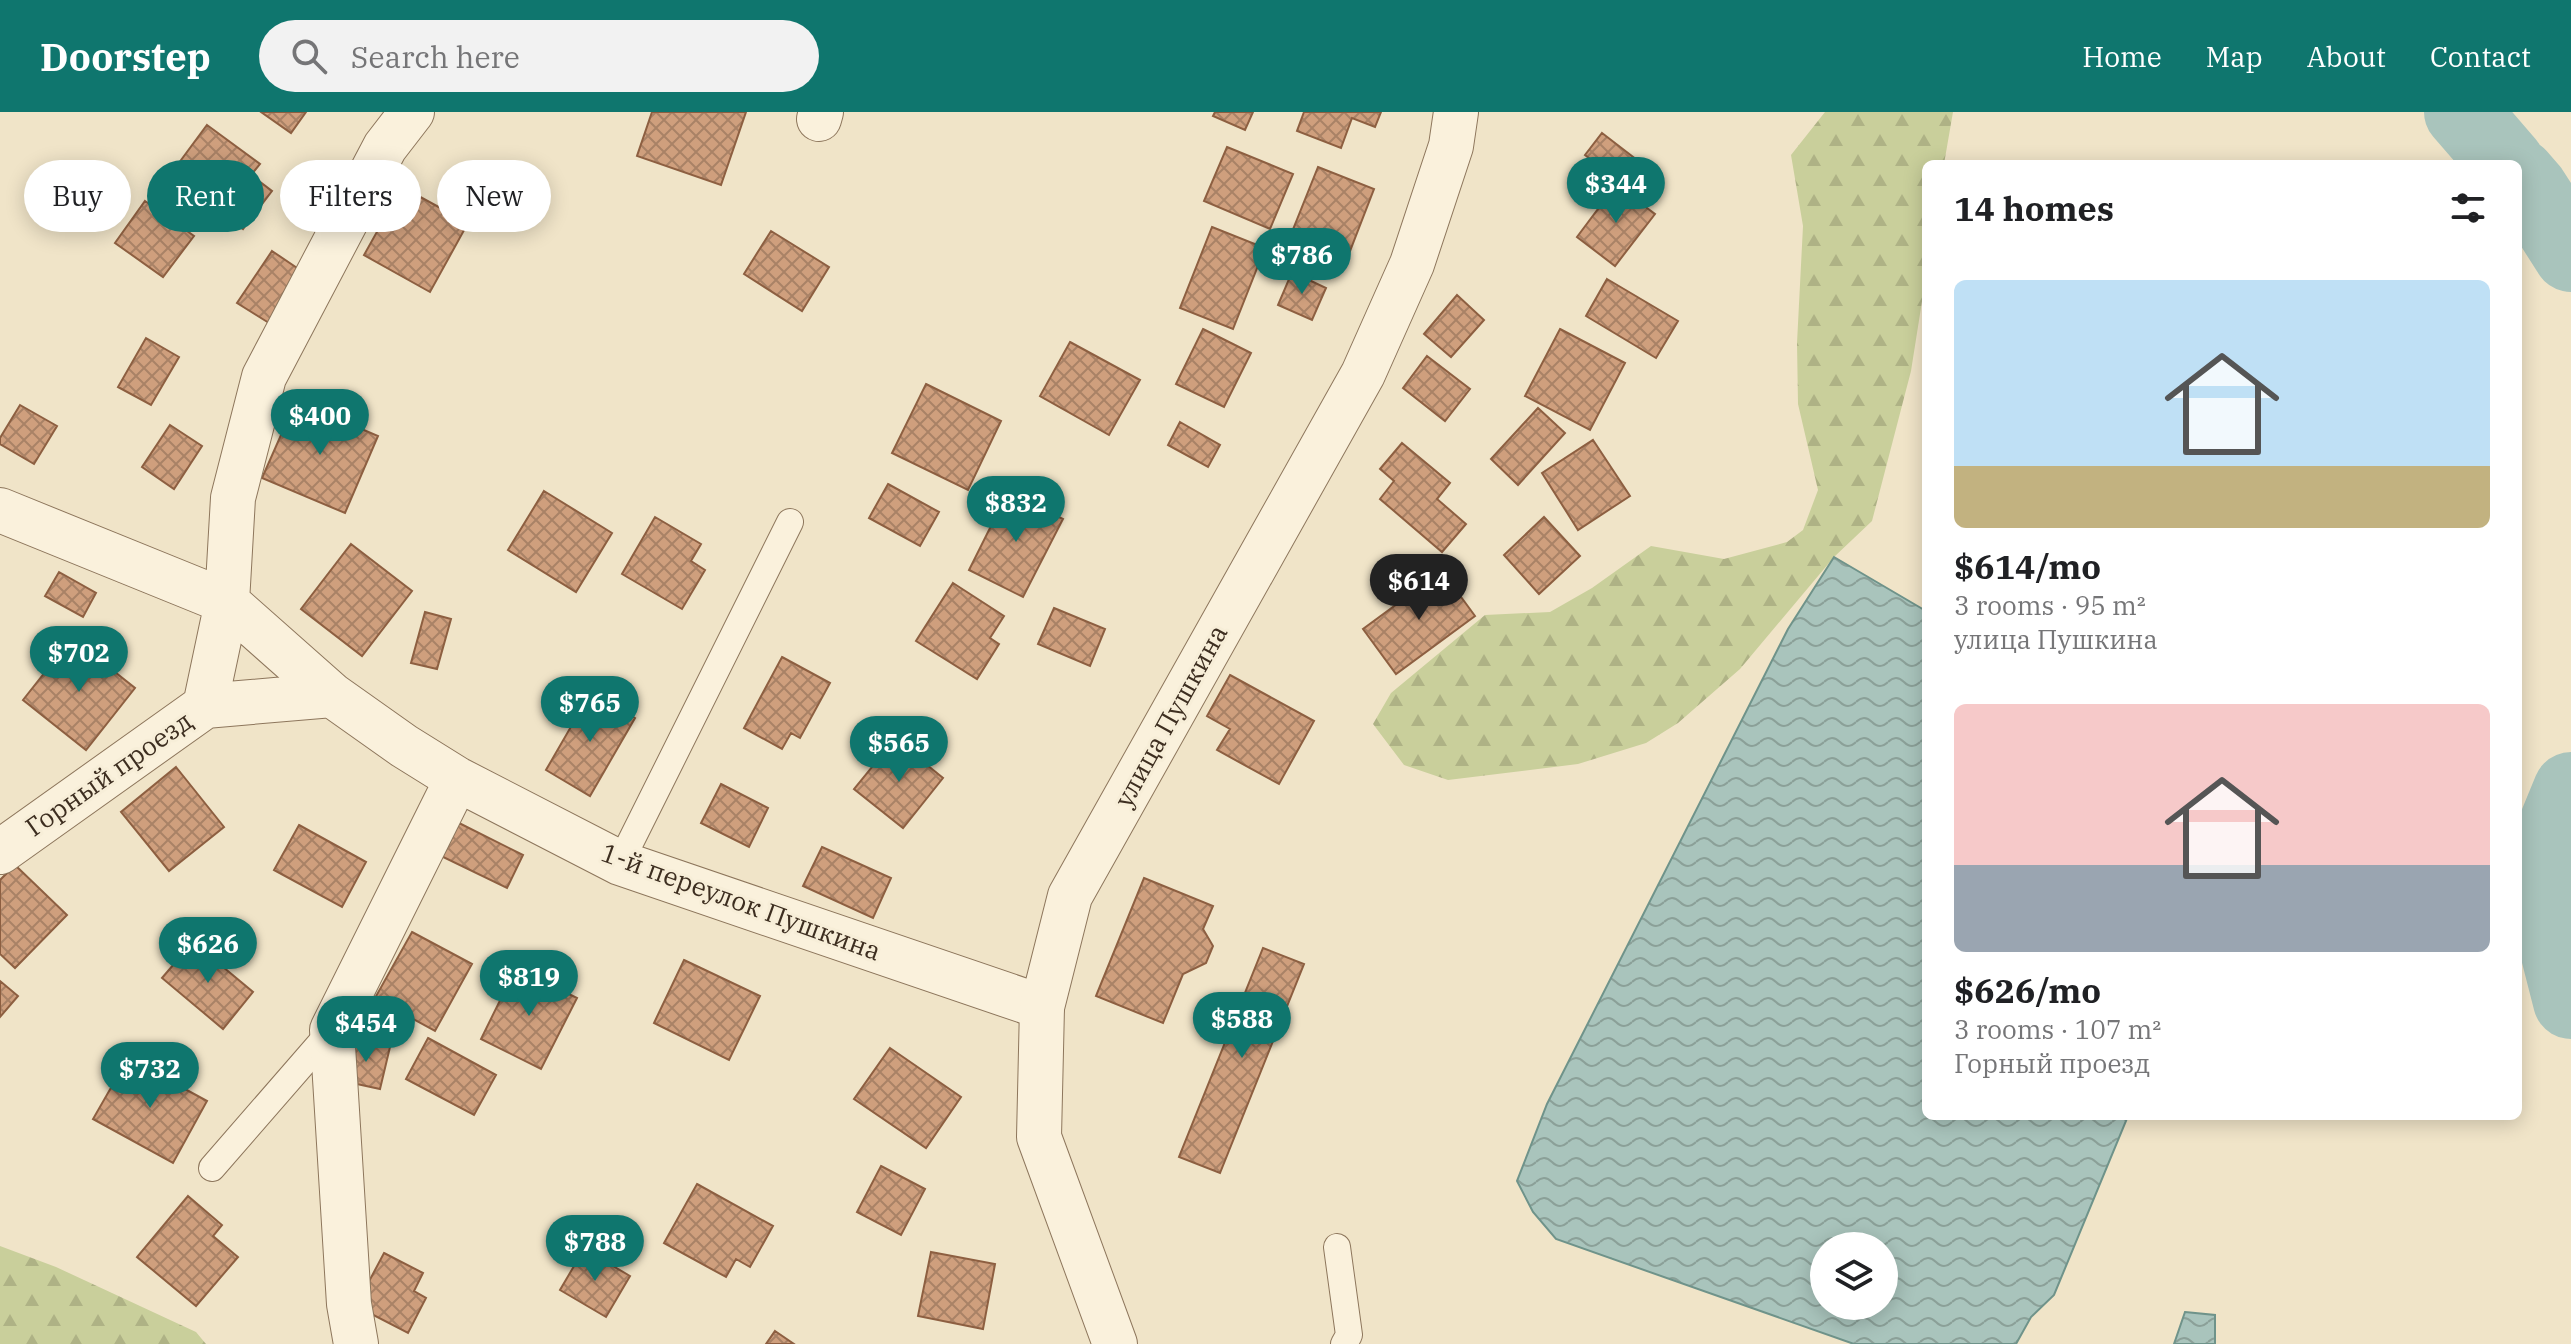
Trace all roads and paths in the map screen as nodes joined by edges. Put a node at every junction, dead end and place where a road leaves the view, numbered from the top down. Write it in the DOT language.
graph roads {
  1 [pos="412,112"];
  2 [pos="1456,112"];
  3 [pos="0,510"];
  4 [pos="790,522"];
  5 [pos="227,602"];
  6 [pos="332,695"];
  7 [pos="205,706"];
  8 [pos="457,779"];
  9 [pos="0,852"];
  10 [pos="620,863"];
  11 [pos="1042,1007"];
  12 [pos="332,1030"];
  13 [pos="212,1168"];
  14 [pos="1337,1247"];
  15 [pos="356,1344"];
  16 [pos="1115,1344"];
  17 [pos="1344,1344"];
  1 -- 5 [label="street, Горный проезд"];
  2 -- 11 [label="street, улица Пушкина"];
  3 -- 5 [label="street, 1-й переулок Пушкина"];
  4 -- 10 [label="lane"];
  5 -- 6 [label="street, 1-й переулок Пушкина"];
  5 -- 7 [label="street, Горный проезд"];
  6 -- 7 [label="street"];
  6 -- 8 [label="street, 1-й переулок Пушкина"];
  7 -- 9 [label="street, Горный проезд"];
  8 -- 10 [label="street, 1-й переулок Пушкина"];
  8 -- 12 [label="street"];
  10 -- 11 [label="street, 1-й переулок Пушкина"];
  11 -- 16 [label="street, улица Пушкина"];
  12 -- 13 [label="lane"];
  12 -- 15 [label="street"];
  14 -- 17 [label="lane"];
}
